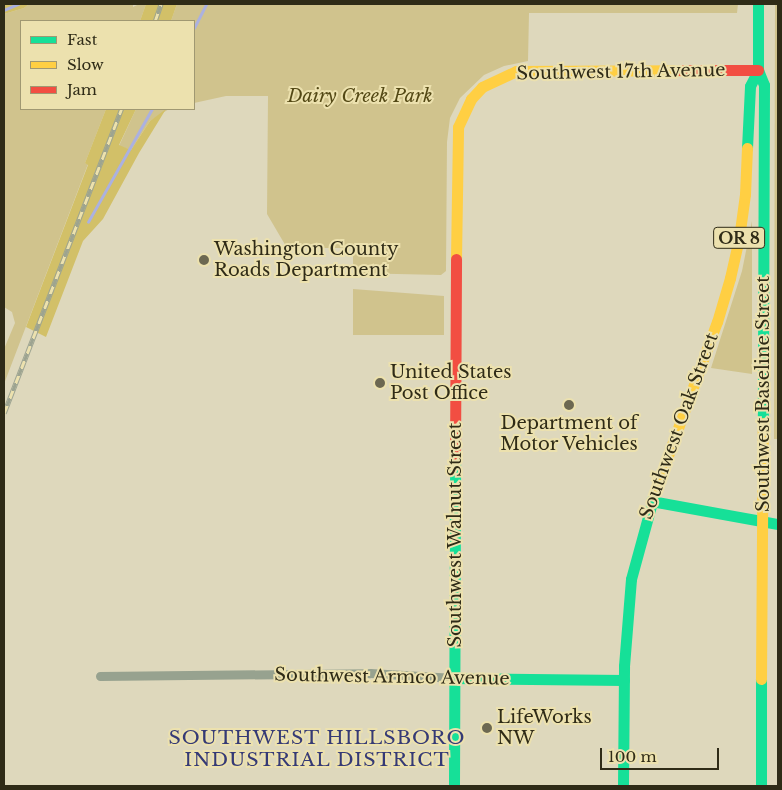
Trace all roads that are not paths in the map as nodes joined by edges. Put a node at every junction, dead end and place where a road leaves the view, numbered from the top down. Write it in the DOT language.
graph roads {
  1 [pos="758,4"];
  2 [pos="758,70"];
  3 [pos="486,84"];
  4 [pos="651,501"];
  5 [pos="762,522"];
  6 [pos="778,524"];
  7 [pos="100,676"];
  8 [pos="454,678"];
  9 [pos="624,680"];
  10 [pos="454,786"];
  11 [pos="623,786"];
  12 [pos="761,786"];
  1 -- 2 [label="main road, Southwest Baseline Street / OR 8"];
  2 -- 3 [label="main road, Southwest 17th Avenue"];
  2 -- 4 [label="main road, Southwest Oak Street / OR 8"];
  2 -- 5 [label="main road, Southwest Baseline Street / OR 8"];
  3 -- 8 [label="main road, Southwest Walnut Street"];
  4 -- 5 [label="main road"];
  4 -- 9 [label="main road, Southwest Oak Street / OR 8"];
  5 -- 6 [label="main road"];
  5 -- 12 [label="main road, Southwest Baseline Street / OR 8"];
  7 -- 8 [label="street, Southwest Armco Avenue"];
  8 -- 9 [label="main road, Southwest Armco Avenue"];
  8 -- 10 [label="main road, Southwest Walnut Street"];
  9 -- 11 [label="main road, Southwest Oak Street / OR 8"];
}
